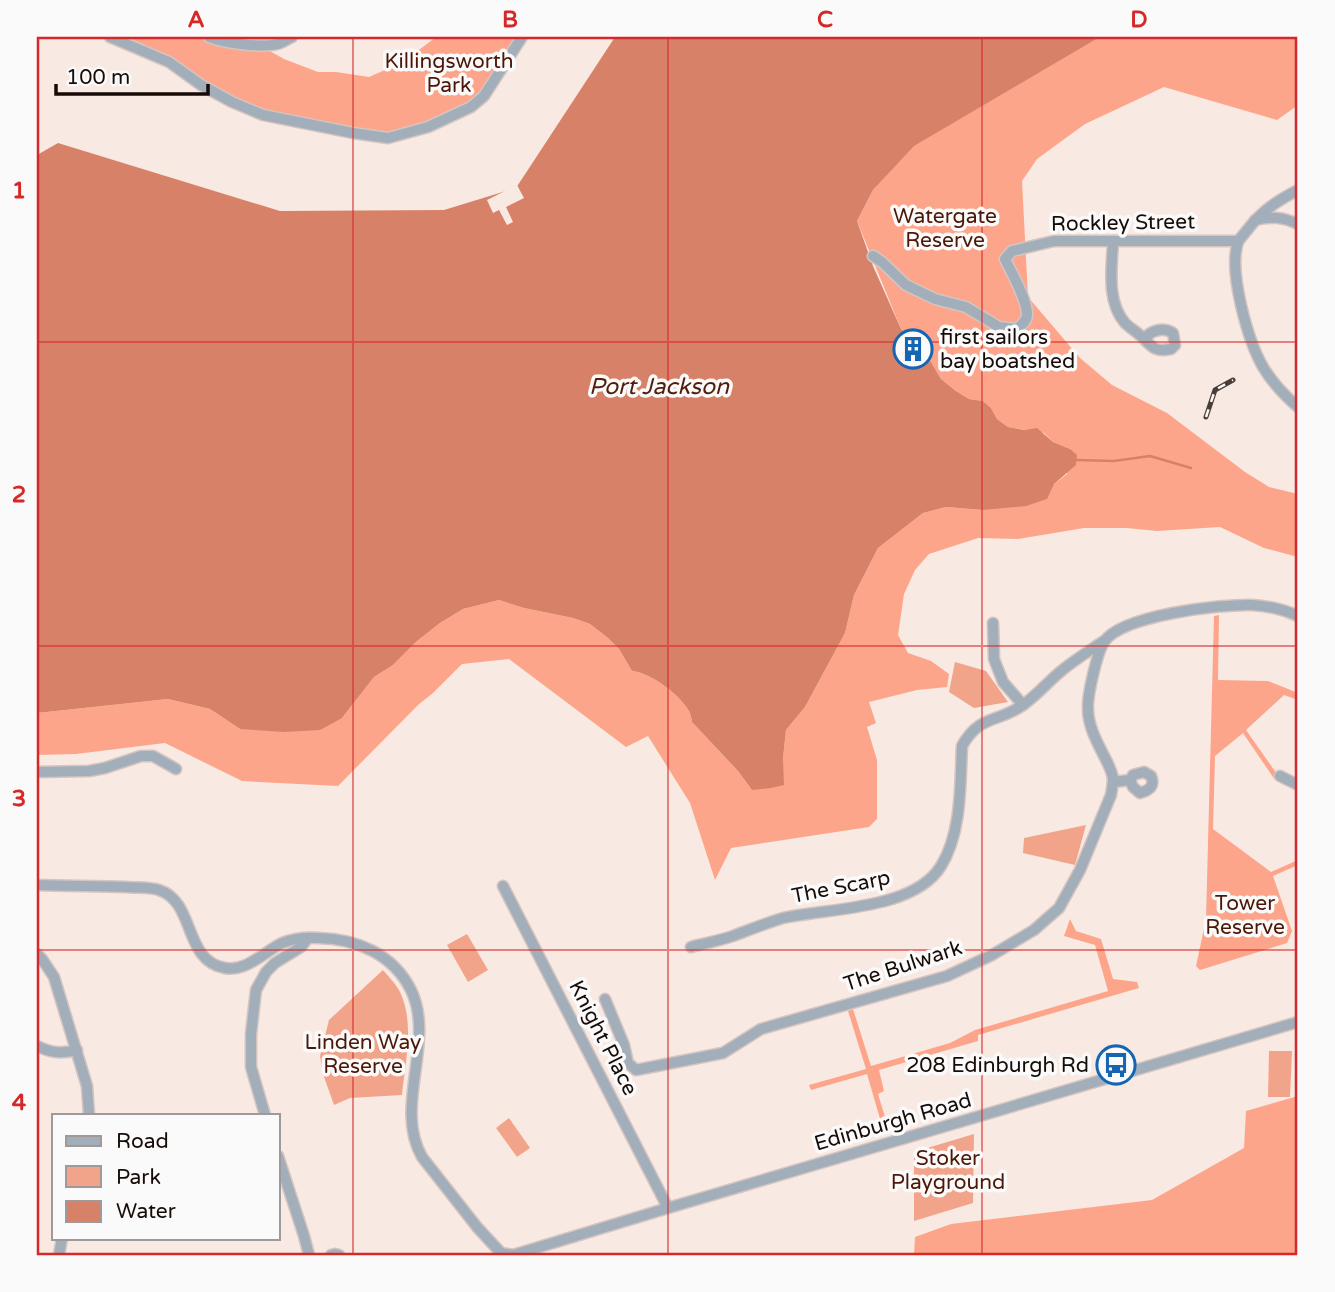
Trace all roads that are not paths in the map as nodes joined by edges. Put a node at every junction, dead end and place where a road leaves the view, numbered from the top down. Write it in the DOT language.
graph roads {
  1 [pos="110,37"];
  2 [pos="209,37"];
  3 [pos="292,37"];
  4 [pos="522,37"];
  5 [pos="1298,190"];
  6 [pos="1255,221"];
  7 [pos="1298,224"];
  8 [pos="1113,241"];
  9 [pos="1238,242"];
  10 [pos="873,256"];
  11 [pos="1144,339"];
  12 [pos="1298,407"];
  13 [pos="1298,617"];
  14 [pos="993,623"];
  15 [pos="1105,640"];
  16 [pos="1023,705"];
  17 [pos="176,769"];
  18 [pos="37,772"];
  19 [pos="1280,776"];
  20 [pos="1130,780"];
  21 [pos="1114,782"];
  22 [pos="1298,785"];
  23 [pos="37,885"];
  24 [pos="503,886"];
  25 [pos="308,937"];
  26 [pos="691,947"];
  27 [pos="37,954"];
  28 [pos="605,999"];
  29 [pos="1298,1023"];
  30 [pos="37,1046"];
  31 [pos="77,1050"];
  32 [pos="89,1114"];
  33 [pos="265,1114"];
  34 [pos="280,1162"];
  35 [pos="668,1208"];
  36 [pos="500,1254"];
  37 [pos="309,1255"];
  38 [pos="331,1255"];
  39 [pos="339,1255"];
  1 -- 4 [label="street"];
  2 -- 3 [label="street"];
  5 -- 6 [label="street"];
  6 -- 7 [label="street"];
  6 -- 9 [label="street"];
  8 -- 9 [label="street, Rockley Street"];
  8 -- 10 [label="street, Rockley Street"];
  8 -- 11 [label="street"];
  9 -- 12 [label="street"];
  13 -- 15 [label="street"];
  14 -- 16 [label="street"];
  15 -- 16 [label="street, The Scarp"];
  15 -- 21 [label="street"];
  16 -- 26 [label="street, The Scarp"];
  17 -- 18 [label="street"];
  19 -- 22 [label="street"];
  20 -- 21 [label="street"];
  21 -- 28 [label="street, The Bulwark"];
  23 -- 25 [label="street"];
  24 -- 35 [label="street, Knight Place"];
  25 -- 33 [label="street"];
  25 -- 36 [label="street"];
  27 -- 31 [label="street"];
  29 -- 35 [label="street, Edinburgh Road"];
  30 -- 31 [label="street"];
  31 -- 32 [label="street"];
  34 -- 37 [label="street"];
  35 -- 36 [label="street, Edinburgh Road"];
  38 -- 39 [label="street"];
}
